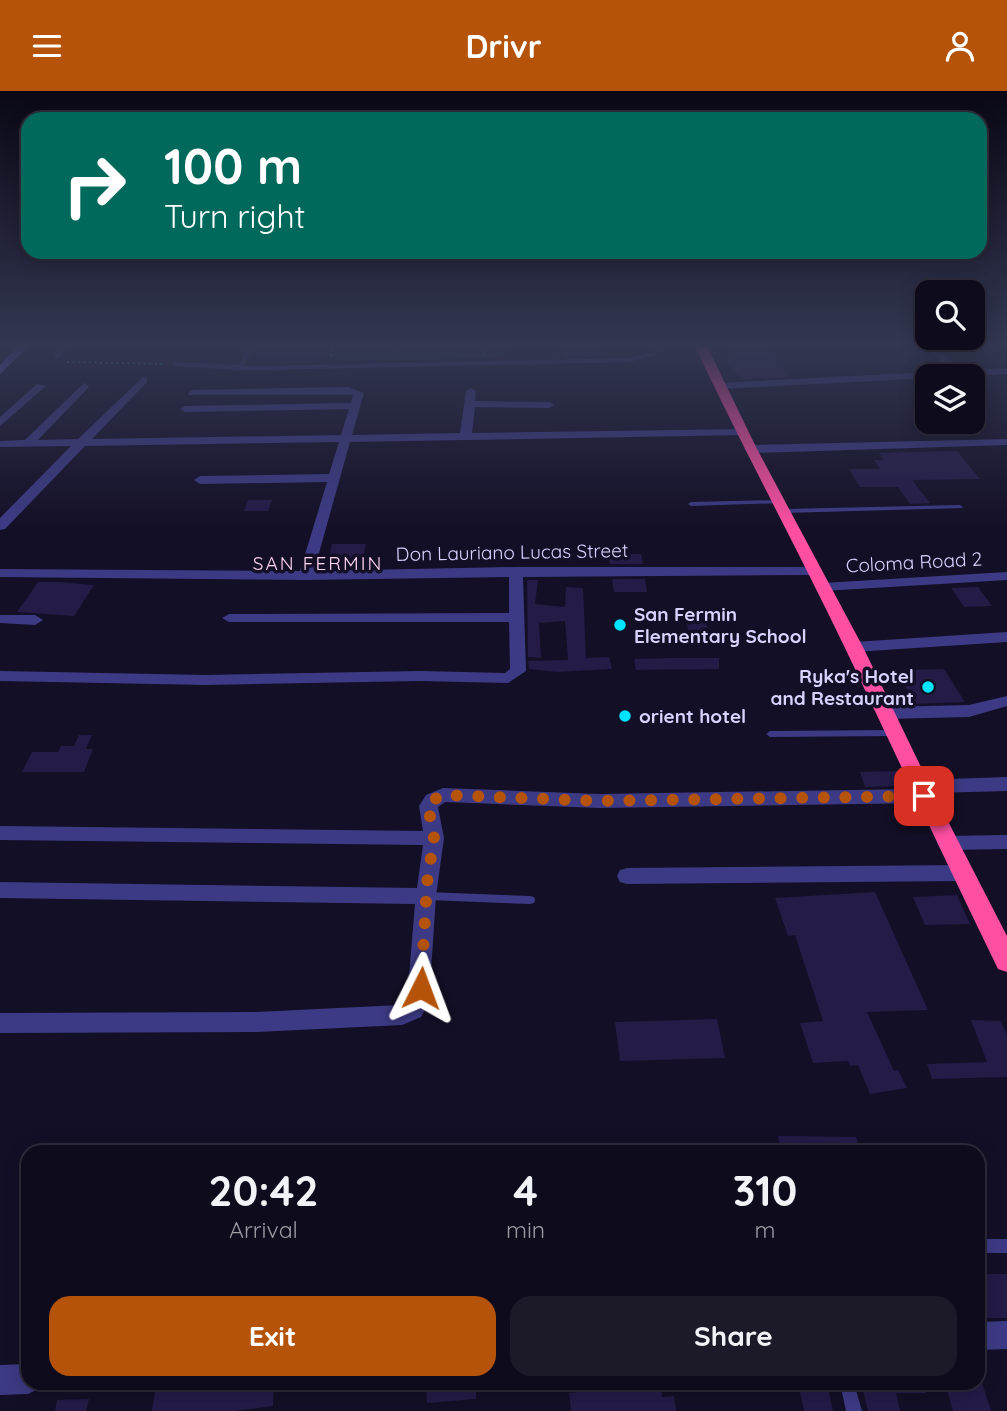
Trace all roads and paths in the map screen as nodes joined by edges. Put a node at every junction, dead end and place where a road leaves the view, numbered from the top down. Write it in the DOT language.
graph roads {
  1 [pos="19,406"];
  2 [pos="65,406"];
  3 [pos="119,406"];
  4 [pos="355,406"];
  5 [pos="469,406"];
  6 [pos="730,406"];
  7 [pos="232,407"];
  8 [pos="185,408"];
  9 [pos="0,423"];
  10 [pos="466,435"];
  11 [pos="346,438"];
  12 [pos="746,440"];
  13 [pos="1007,442"];
  14 [pos="83,443"];
  15 [pos="0,444"];
  16 [pos="28,444"];
  17 [pos="335,478"];
  18 [pos="200,480"];
  19 [pos="691,504"];
  20 [pos="782,506"];
  21 [pos="960,507"];
  22 [pos="0,526"];
  23 [pos="516,571"];
  24 [pos="0,573"];
  25 [pos="305,576"];
  26 [pos="1007,576"];
  27 [pos="819,579"];
  28 [pos="516,617"];
  29 [pos="229,618"];
  30 [pos="0,619"];
  31 [pos="35,620"];
  32 [pos="1007,637"];
  33 [pos="854,647"];
  34 [pos="0,676"];
  35 [pos="1007,701"];
  36 [pos="885,713"];
  37 [pos="894,733"];
  38 [pos="770,734"];
  39 [pos="1007,784"];
  40 [pos="922,792"];
  41 [pos="0,833"];
  42 [pos="434,838"];
  43 [pos="1007,842"];
  44 [pos="947,843"];
  45 [pos="963,873"];
  46 [pos="627,876"];
  47 [pos="0,890"];
  48 [pos="426,895"];
  49 [pos="530,900"];
  50 [pos="998,924"];
  51 [pos="1007,961"];
  52 [pos="0,1023"];
  53 [pos="985,1246"];
  54 [pos="1007,1246"];
  55 [pos="1007,1335"];
  56 [pos="985,1336"];
  57 [pos="21,1379"];
  58 [pos="0,1380"];
  59 [pos="849,1390"];
  60 [pos="854,1411"];
  1 -- 9 [label="street"];
  2 -- 16 [label="street"];
  3 -- 14 [label="street"];
  4 -- 7 [label="street"];
  4 -- 11 [label="street"];
  5 -- 10 [label="street"];
  6 -- 12 [label="highway"];
  7 -- 8 [label="street"];
  10 -- 11 [label="street"];
  10 -- 12 [label="street"];
  11 -- 14 [label="street"];
  11 -- 17 [label="street"];
  12 -- 13 [label="street"];
  12 -- 20 [label="highway"];
  14 -- 16 [label="street"];
  14 -- 22 [label="street"];
  15 -- 16 [label="street"];
  17 -- 18 [label="street"];
  17 -- 25 [label="street"];
  19 -- 20 [label="lane"];
  20 -- 21 [label="lane"];
  20 -- 27 [label="highway"];
  23 -- 25 [label="street, Don Lauriano Lucas Street"];
  23 -- 27 [label="street, Don Lauriano Lucas Street"];
  23 -- 28 [label="street"];
  24 -- 25 [label="street, Don Lauriano Lucas Street"];
  26 -- 27 [label="street, Coloma Road 2"];
  27 -- 33 [label="highway"];
  28 -- 29 [label="street"];
  28 -- 34 [label="street"];
  30 -- 31 [label="street"];
  32 -- 33 [label="street"];
  33 -- 36 [label="highway"];
  35 -- 36 [label="street"];
  36 -- 37 [label="highway"];
  37 -- 38 [label="lane"];
  37 -- 40 [label="highway"];
  39 -- 40 [label="street"];
  40 -- 42 [label="street"];
  40 -- 44 [label="highway"];
  41 -- 42 [label="street"];
  42 -- 48 [label="street"];
  43 -- 44 [label="street"];
  44 -- 45 [label="highway"];
  45 -- 46 [label="street"];
  45 -- 50 [label="highway"];
  47 -- 48 [label="street"];
  48 -- 49 [label="lane"];
  48 -- 52 [label="street"];
  50 -- 51 [label="highway"];
  53 -- 54 [label="lane"];
  55 -- 56 [label="street"];
  57 -- 58 [label="street"];
  59 -- 60 [label="lane"];
}
